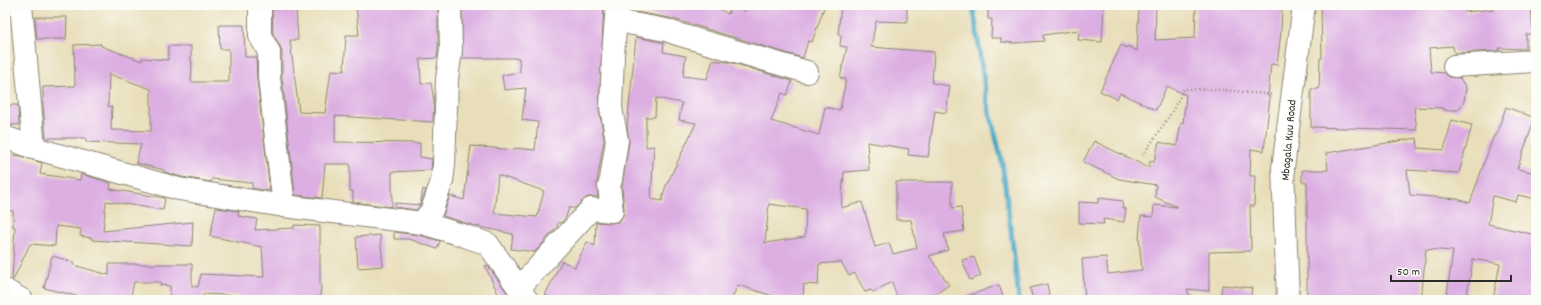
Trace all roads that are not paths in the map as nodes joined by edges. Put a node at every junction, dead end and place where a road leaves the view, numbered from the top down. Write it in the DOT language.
graph roads {
  1 [pos="21,5"];
  2 [pos="260,5"];
  3 [pos="450,5"];
  4 [pos="1304,5"];
  5 [pos="617,13"];
  6 [pos="1536,61"];
  7 [pos="1454,66"];
  8 [pos="807,72"];
  9 [pos="5,137"];
  10 [pos="34,148"];
  11 [pos="284,206"];
  12 [pos="422,223"];
  13 [pos="5,290"];
  14 [pos="523,294"];
  15 [pos="1284,297"];
  16 [pos="22,300"];
  1 -- 10 [label="street"];
  2 -- 11 [label="street"];
  3 -- 12 [label="street"];
  4 -- 15 [label="street, Mbagala Kuu Road"];
  5 -- 8 [label="street"];
  5 -- 14 [label="street"];
  6 -- 7 [label="street"];
  9 -- 10 [label="street"];
  10 -- 11 [label="street"];
  11 -- 12 [label="street"];
  12 -- 14 [label="street"];
  13 -- 16 [label="street"];
}
